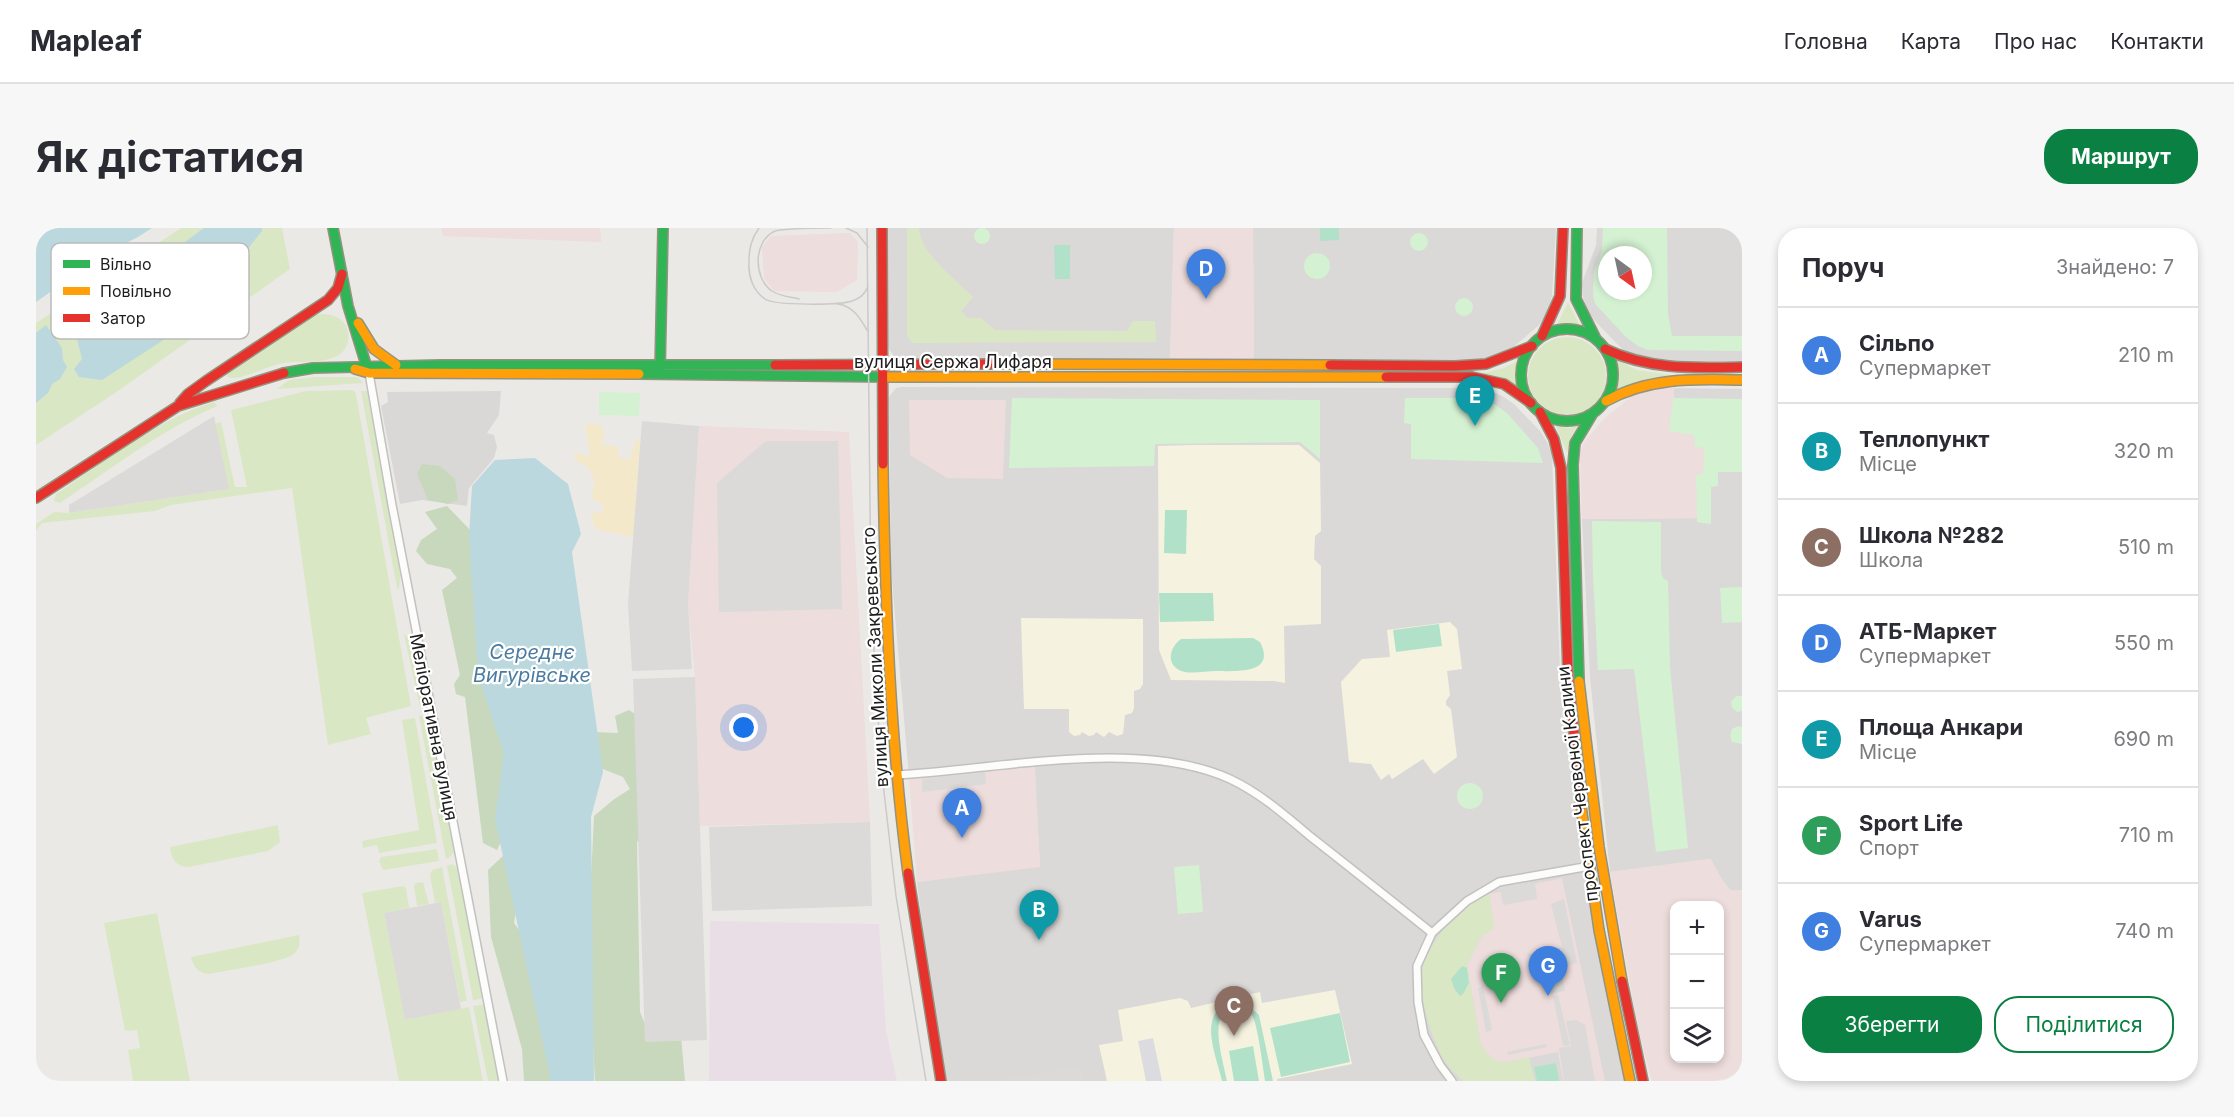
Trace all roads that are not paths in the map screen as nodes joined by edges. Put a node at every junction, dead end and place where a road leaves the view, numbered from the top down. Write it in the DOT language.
graph roads {
  1 [pos="333,228"];
  2 [pos="663,228"];
  3 [pos="882,228"];
  4 [pos="1563,228"];
  5 [pos="1577,228"];
  6 [pos="342,274"];
  7 [pos="348,306"];
  8 [pos="1542,336"];
  9 [pos="1596,339"];
  10 [pos="1532,346"];
  11 [pos="1605,349"];
  12 [pos="883,364"];
  13 [pos="396,365"];
  14 [pos="1742,367"];
  15 [pos="368,370"];
  16 [pos="660,370"];
  17 [pos="882,377"];
  18 [pos="1742,380"];
  19 [pos="1604,402"];
  20 [pos="1531,403"];
  21 [pos="178,406"];
  22 [pos="1540,412"];
  23 [pos="1593,413"];
  24 [pos="36,498"];
  25 [pos="897,775"];
  26 [pos="1590,866"];
  27 [pos="1432,933"];
  28 [pos="503,1081"];
  29 [pos="941,1081"];
  30 [pos="1452,1081"];
  31 [pos="1630,1081"];
  32 [pos="1643,1081"];
  1 -- 6 [label="street"];
  2 -- 16 [label="street"];
  3 -- 12 [label="street, вулиця Миколи Закревського"];
  4 -- 8 [label="street"];
  5 -- 9 [label="street"];
  6 -- 7 [label="street"];
  6 -- 21 [label="street"];
  7 -- 13 [label="street"];
  7 -- 15 [label="street"];
  8 -- 9 [label="street"];
  8 -- 10 [label="street"];
  9 -- 11 [label="street"];
  10 -- 12 [label="street, вулиця Сержа Лифаря"];
  10 -- 20 [label="street"];
  11 -- 14 [label="street"];
  11 -- 19 [label="street"];
  12 -- 16 [label="street, вулиця Сержа Лифаря"];
  12 -- 17 [label="street, вулиця Миколи Закревського"];
  13 -- 15 [label="street, вулиця Сержа Лифаря"];
  13 -- 16 [label="street, вулиця Сержа Лифаря"];
  15 -- 16 [label="street, вулиця Сержа Лифаря"];
  15 -- 21 [label="street"];
  15 -- 28 [label="street, Меліоративна вулиця"];
  16 -- 17 [label="street, вулиця Сержа Лифаря"];
  17 -- 20 [label="street, вулиця Сержа Лифаря"];
  17 -- 25 [label="street, вулиця Миколи Закревського"];
  18 -- 19 [label="street"];
  19 -- 23 [label="street"];
  20 -- 22 [label="street"];
  21 -- 24 [label="street"];
  22 -- 23 [label="street"];
  22 -- 26 [label="street, проспект Червоної Калини"];
  23 -- 32 [label="street, проспект Червоної Калини"];
  25 -- 27 [label="street"];
  25 -- 29 [label="street, вулиця Миколи Закревського"];
  26 -- 27 [label="street, проспект Червоної Калини"];
  26 -- 31 [label="street, проспект Червоної Калини"];
  27 -- 30 [label="street, проспект Червоної Калини"];
}
